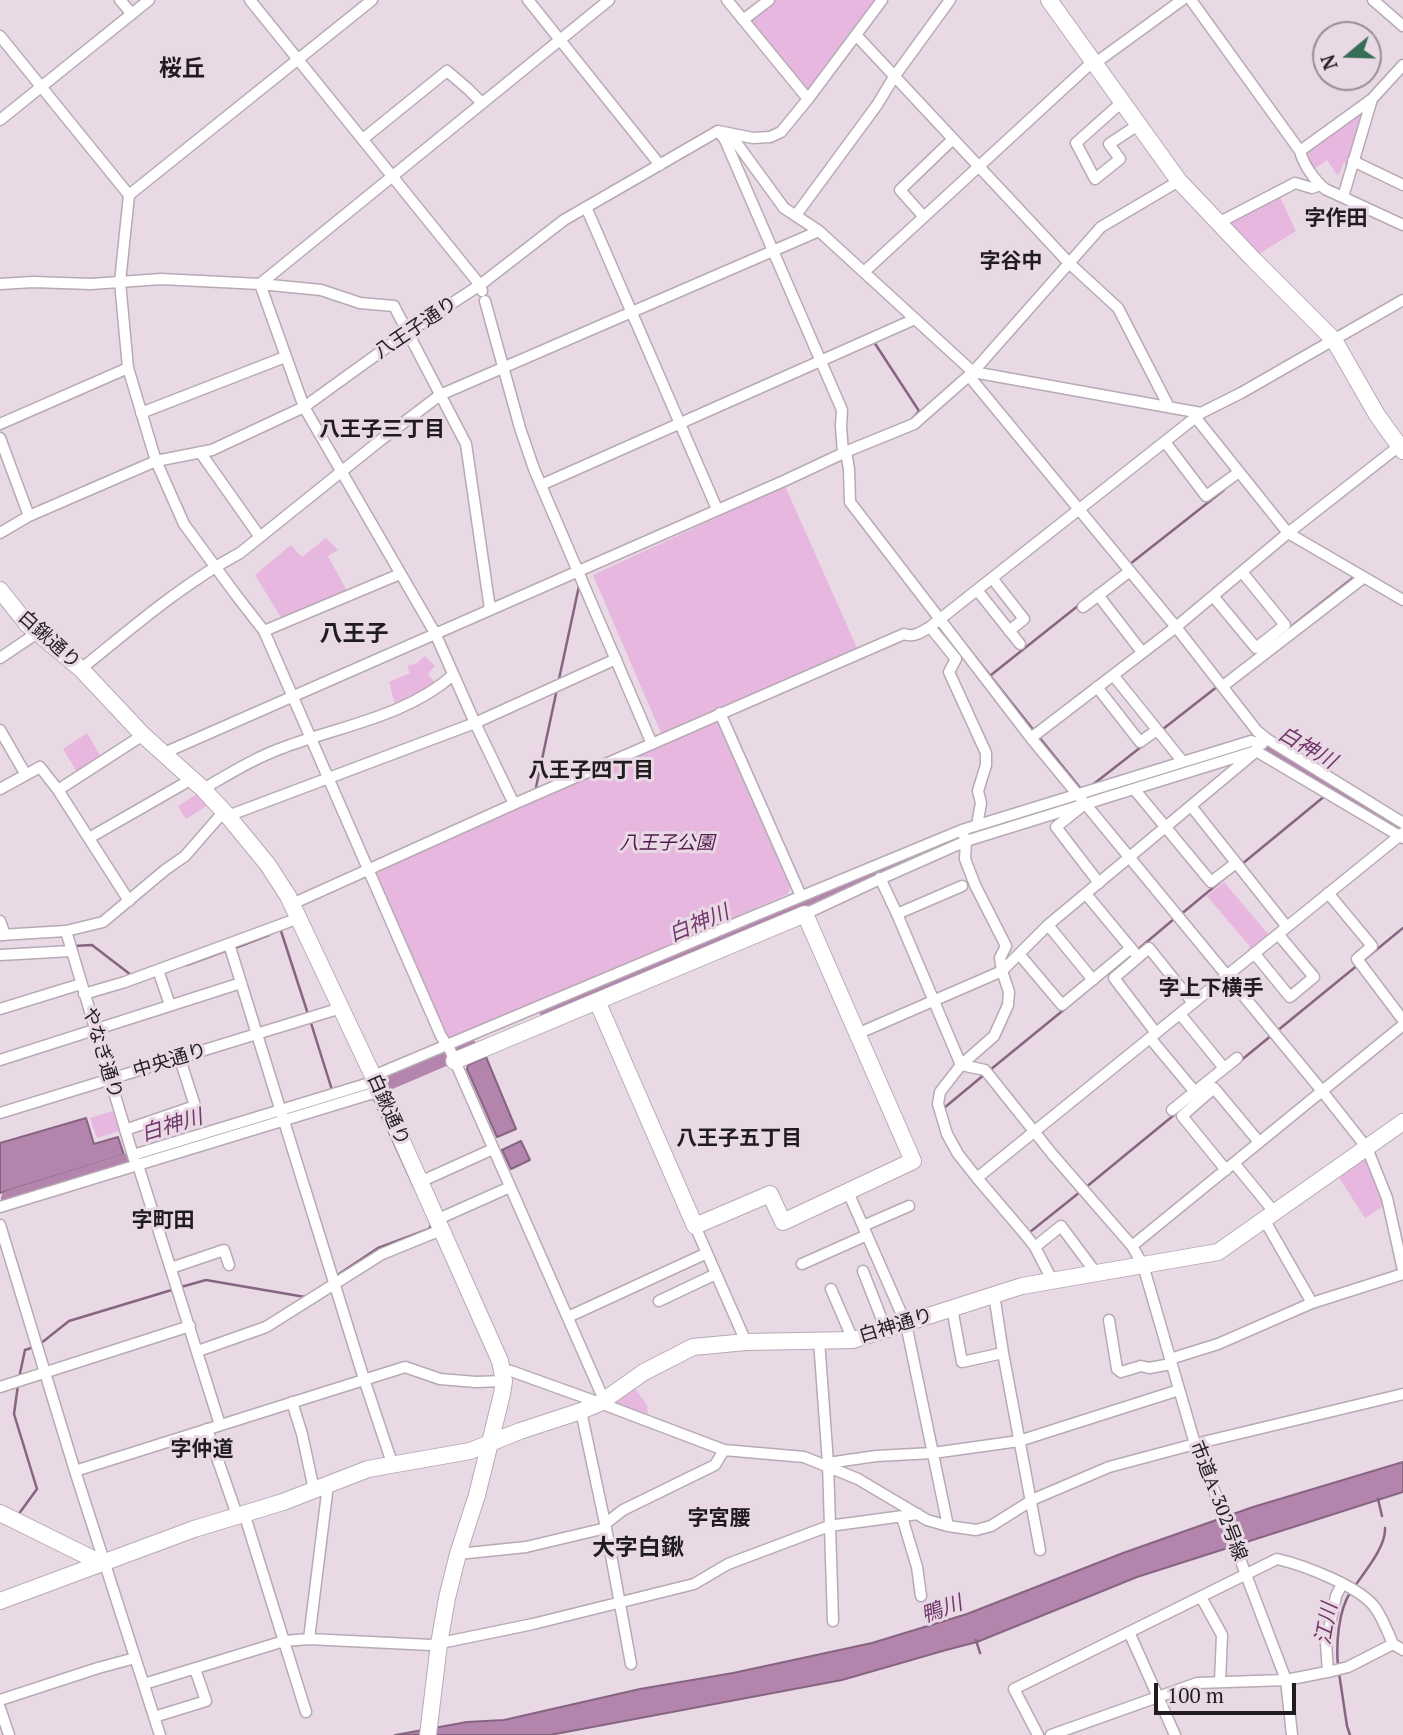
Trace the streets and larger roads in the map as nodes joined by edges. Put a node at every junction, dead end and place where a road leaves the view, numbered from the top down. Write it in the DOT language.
graph roads {
  1 [pos="120,0"];
  2 [pos="149,0"];
  3 [pos="250,0"];
  4 [pos="372,0"];
  5 [pos="528,0"];
  6 [pos="609,0"];
  7 [pos="727,0"];
  8 [pos="769,0"];
  9 [pos="882,0"];
  10 [pos="950,0"];
  11 [pos="1049,0"];
  12 [pos="1182,0"];
  13 [pos="1191,0"];
  14 [pos="1373,0"];
  15 [pos="132,14"];
  16 [pos="743,20"];
  17 [pos="1403,26"];
  18 [pos="856,35"];
  19 [pos="0,36"];
  20 [pos="559,39"];
  21 [pos="299,60"];
  22 [pos="1094,64"];
  23 [pos="1403,65"];
  24 [pos="894,77"];
  25 [pos="40,88"];
  26 [pos="807,99"];
  27 [pos="1371,99"];
  28 [pos="1122,102"];
  29 [pos="482,103"];
  30 [pos="0,120"];
  31 [pos="1138,125"];
  32 [pos="718,131"];
  33 [pos="730,134"];
  34 [pos="363,139"];
  35 [pos="953,139"];
  36 [pos="1300,152"];
  37 [pos="1353,161"];
  38 [pos="660,165"];
  39 [pos="978,166"];
  40 [pos="392,176"];
  41 [pos="1179,181"];
  42 [pos="1403,184"];
  43 [pos="1320,186"];
  44 [pos="129,195"];
  45 [pos="1343,197"];
  46 [pos="586,207"];
  47 [pos="796,215"];
  48 [pos="924,217"];
  49 [pos="1218,223"];
  50 [pos="1403,225"];
  51 [pos="819,231"];
  52 [pos="773,251"];
  53 [pos="1069,263"];
  54 [pos="864,272"];
  55 [pos="120,282"];
  56 [pos="0,284"];
  57 [pos="260,284"];
  58 [pos="482,292"];
  59 [pos="1403,300"];
  60 [pos="632,313"];
  61 [pos="915,319"];
  62 [pos="408,332"];
  63 [pos="1334,340"];
  64 [pos="285,357"];
  65 [pos="821,361"];
  66 [pos="128,368"];
  67 [pos="503,369"];
  68 [pos="971,374"];
  69 [pos="440,395"];
  70 [pos="304,407"];
  71 [pos="1168,407"];
  72 [pos="141,413"];
  73 [pos="1198,416"];
  74 [pos="680,423"];
  75 [pos="0,424"];
  76 [pos="0,438"];
  77 [pos="1165,442"];
  78 [pos="1402,447"];
  79 [pos="200,452"];
  80 [pos="844,453"];
  81 [pos="156,461"];
  82 [pos="342,472"];
  83 [pos="1239,472"];
  84 [pos="541,485"];
  85 [pos="717,509"];
  86 [pos="1079,510"];
  87 [pos="29,516"];
  88 [pos="0,533"];
  89 [pos="1288,533"];
  90 [pos="260,537"];
  91 [pos="215,567"];
  92 [pos="577,570"];
  93 [pos="1130,571"];
  94 [pos="1241,572"];
  95 [pos="400,574"];
  96 [pos="992,578"];
  97 [pos="1363,578"];
  98 [pos="0,590"];
  99 [pos="977,590"];
  100 [pos="1098,595"];
  101 [pos="1213,596"];
  102 [pos="1403,600"];
  103 [pos="1083,607"];
  104 [pos="490,609"];
  105 [pos="940,619"];
  106 [pos="930,626"];
  107 [pos="1176,627"];
  108 [pos="264,631"];
  109 [pos="1009,631"];
  110 [pos="435,633"];
  111 [pos="37,634"];
  112 [pos="1020,644"];
  113 [pos="1142,652"];
  114 [pos="0,658"];
  115 [pos="616,659"];
  116 [pos="81,668"];
  117 [pos="453,675"];
  118 [pos="1113,675"];
  119 [pos="1223,686"];
  120 [pos="1097,687"];
  121 [pos="293,696"];
  122 [pos="720,713"];
  123 [pos="475,723"];
  124 [pos="0,730"];
  125 [pos="1157,730"];
  126 [pos="143,735"];
  127 [pos="310,737"];
  128 [pos="1031,738"];
  129 [pos="652,744"];
  130 [pos="1262,745"];
  131 [pos="164,753"];
  132 [pos="1183,762"];
  133 [pos="26,775"];
  134 [pos="328,778"];
  135 [pos="198,784"];
  136 [pos="0,789"];
  137 [pos="1134,789"];
  138 [pos="58,790"];
  139 [pos="1082,799"];
  140 [pos="514,804"];
  141 [pos="1191,806"];
  142 [pos="227,815"];
  143 [pos="1403,823"];
  144 [pos="977,825"];
  145 [pos="1166,827"];
  146 [pos="1402,835"];
  147 [pos="964,836"];
  148 [pos="89,838"];
  149 [pos="1130,858"];
  150 [pos="1236,863"];
  151 [pos="368,870"];
  152 [pos="880,878"];
  153 [pos="1099,883"];
  154 [pos="962,886"];
  155 [pos="1328,893"];
  156 [pos="1086,894"];
  157 [pos="801,896"];
  158 [pos="129,901"];
  159 [pos="296,911"];
  160 [pos="805,914"];
  161 [pos="897,914"];
  162 [pos="0,921"];
  163 [pos="1048,925"];
  164 [pos="1282,930"];
  165 [pos="66,931"];
  166 [pos="736,932"];
  167 [pos="3,935"];
  168 [pos="229,944"];
  169 [pos="71,951"];
  170 [pos="1135,953"];
  171 [pos="1254,953"];
  172 [pos="1019,954"];
  173 [pos="0,955"];
  174 [pos="158,970"];
  175 [pos="1002,971"];
  176 [pos="1227,975"];
  177 [pos="1093,980"];
  178 [pos="241,984"];
  179 [pos="82,989"];
  180 [pos="594,993"];
  181 [pos="933,1000"];
  182 [pos="1193,1003"];
  183 [pos="170,1005"];
  184 [pos="341,1008"];
  185 [pos="0,1009"];
  186 [pos="1180,1014"];
  187 [pos="1403,1023"];
  188 [pos="95,1031"];
  189 [pos="857,1034"];
  190 [pos="257,1035"];
  191 [pos="1153,1035"];
  192 [pos="451,1054"];
  193 [pos="1237,1058"];
  194 [pos="180,1059"];
  195 [pos="0,1060"];
  196 [pos="961,1065"];
  197 [pos="1224,1068"];
  198 [pos="109,1079"];
  199 [pos="377,1084"];
  200 [pos="1322,1091"];
  201 [pos="1191,1099"];
  202 [pos="1172,1110"];
  203 [pos="0,1113"];
  204 [pos="282,1115"];
  205 [pos="1403,1122"];
  206 [pos="125,1130"];
  207 [pos="1035,1131"];
  208 [pos="1259,1142"];
  209 [pos="1367,1148"];
  210 [pos="493,1149"];
  211 [pos="135,1161"];
  212 [pos="1230,1166"];
  213 [pos="977,1178"];
  214 [pos="420,1182"];
  215 [pos="510,1187"];
  216 [pos="848,1192"];
  217 [pos="909,1206"];
  218 [pos="0,1207"];
  219 [pos="1270,1217"];
  220 [pos="0,1225"];
  221 [pos="439,1225"];
  222 [pos="695,1226"];
  223 [pos="865,1231"];
  224 [pos="1035,1247"];
  225 [pos="1132,1247"];
  226 [pos="707,1253"];
  227 [pos="802,1264"];
  228 [pos="229,1265"];
  229 [pos="1143,1265"];
  230 [pos="171,1268"];
  231 [pos="863,1271"];
  232 [pos="1403,1272"];
  233 [pos="1096,1273"];
  234 [pos="716,1274"];
  235 [pos="1052,1280"];
  236 [pos="334,1283"];
  237 [pos="831,1289"];
  238 [pos="994,1294"];
  239 [pos="659,1301"];
  240 [pos="1312,1303"];
  241 [pos="952,1308"];
  242 [pos="568,1317"];
  243 [pos="1110,1320"];
  244 [pos="906,1324"];
  245 [pos="190,1326"];
  246 [pos="886,1330"];
  247 [pos="819,1340"];
  248 [pos="853,1340"];
  249 [pos="746,1342"];
  250 [pos="198,1351"];
  251 [pos="1003,1353"];
  252 [pos="1171,1361"];
  253 [pos="45,1373"];
  254 [pos="504,1375"];
  255 [pos="364,1379"];
  256 [pos="0,1387"];
  257 [pos="1180,1390"];
  258 [pos="1403,1394"];
  259 [pos="602,1401"];
  260 [pos="292,1402"];
  261 [pos="581,1411"];
  262 [pos="220,1425"];
  263 [pos="207,1429"];
  264 [pos="1019,1441"];
  265 [pos="492,1442"];
  266 [pos="1195,1444"];
  267 [pos="724,1450"];
  268 [pos="933,1453"];
  269 [pos="392,1463"];
  270 [pos="828,1465"];
  271 [pos="75,1471"];
  272 [pos="321,1487"];
  273 [pos="1030,1501"];
  274 [pos="0,1513"];
  275 [pos="240,1514"];
  276 [pos="918,1514"];
  277 [pos="902,1517"];
  278 [pos="606,1526"];
  279 [pos="830,1526"];
  280 [pos="948,1526"];
  281 [pos="1040,1550"];
  282 [pos="458,1554"];
  283 [pos="103,1563"];
  284 [pos="1244,1569"];
  285 [pos="1345,1586"];
  286 [pos="921,1596"];
  287 [pos="1202,1597"];
  288 [pos="0,1601"];
  289 [pos="621,1604"];
  290 [pos="833,1621"];
  291 [pos="1129,1632"];
  292 [pos="309,1639"];
  293 [pos="284,1641"];
  294 [pos="439,1644"];
  295 [pos="1398,1647"];
  296 [pos="135,1658"];
  297 [pos="631,1664"];
  298 [pos="195,1669"];
  299 [pos="1330,1671"];
  300 [pos="1286,1680"];
  301 [pos="1220,1682"];
  302 [pos="144,1684"];
  303 [pos="1158,1696"];
  304 [pos="0,1700"];
  305 [pos="0,1708"];
  306 [pos="306,1712"];
  307 [pos="154,1717"];
  308 [pos="9,1735"];
  309 [pos="160,1735"];
  310 [pos="428,1735"];
  311 [pos="1038,1735"];
  312 [pos="1051,1735"];
  313 [pos="1175,1735"];
  314 [pos="1292,1735"];
  1 -- 15 [label="street"];
  2 -- 15 [label="street"];
  3 -- 21 [label="street"];
  4 -- 21 [label="street"];
  5 -- 20 [label="street"];
  6 -- 20 [label="street"];
  7 -- 16 [label="street"];
  8 -- 16 [label="street"];
  9 -- 18 [label="street"];
  10 -- 24 [label="street"];
  11 -- 22 [label="street"];
  12 -- 22 [label="street"];
  13 -- 36 [label="street"];
  14 -- 17 [label="street"];
  15 -- 25 [label="street"];
  16 -- 26 [label="street"];
  18 -- 24 [label="street"];
  18 -- 26 [label="street"];
  19 -- 25 [label="street"];
  20 -- 29 [label="street"];
  20 -- 38 [label="street"];
  21 -- 34 [label="street"];
  21 -- 44 [label="street"];
  22 -- 28 [label="street"];
  22 -- 39 [label="street"];
  23 -- 27 [label="street"];
  24 -- 35 [label="street"];
  24 -- 47 [label="street"];
  25 -- 30 [label="street"];
  25 -- 44 [label="street"];
  26 -- 33 [label="street"];
  27 -- 36 [label="street"];
  27 -- 37 [label="street"];
  28 -- 31 [label="street"];
  28 -- 31 [label="street"];
  29 -- 34 [label="street"];
  29 -- 40 [label="street"];
  31 -- 41 [label="street"];
  32 -- 33 [label="street"];
  32 -- 38 [label="street, 八王子通り"];
  32 -- 52 [label="street"];
  33 -- 47 [label="street"];
  34 -- 40 [label="street"];
  35 -- 39 [label="street"];
  35 -- 48 [label="street"];
  36 -- 43 [label="street"];
  37 -- 42 [label="street"];
  37 -- 45 [label="street"];
  38 -- 46 [label="street, 八王子通り"];
  39 -- 48 [label="street"];
  39 -- 53 [label="street"];
  40 -- 57 [label="street"];
  40 -- 58 [label="street"];
  41 -- 49 [label="street"];
  41 -- 53 [label="street"];
  43 -- 45 [label="street"];
  43 -- 49 [label="street"];
  44 -- 55 [label="street"];
  45 -- 50 [label="street"];
  46 -- 58 [label="street, 八王子通り"];
  46 -- 60 [label="street"];
  47 -- 51 [label="street"];
  48 -- 54 [label="street"];
  49 -- 63 [label="street"];
  51 -- 52 [label="street"];
  51 -- 54 [label="street"];
  52 -- 60 [label="street"];
  52 -- 65 [label="street"];
  53 -- 68 [label="street"];
  53 -- 71 [label="street"];
  54 -- 61 [label="street"];
  55 -- 56 [label="street"];
  55 -- 57 [label="street"];
  55 -- 66 [label="street"];
  57 -- 62 [label="street"];
  57 -- 64 [label="street"];
  58 -- 62 [label="street, 八王子通り"];
  58 -- 67 [label="street"];
  59 -- 63 [label="street"];
  60 -- 67 [label="street"];
  60 -- 74 [label="street"];
  61 -- 65 [label="street"];
  61 -- 68 [label="street"];
  62 -- 69 [label="street"];
  62 -- 70 [label="street, 八王子通り"];
  63 -- 73 [label="street"];
  63 -- 78 [label="street"];
  64 -- 70 [label="street"];
  64 -- 72 [label="street"];
  65 -- 74 [label="street"];
  65 -- 80 [label="street"];
  66 -- 72 [label="street"];
  66 -- 75 [label="street"];
  67 -- 69 [label="street"];
  67 -- 84 [label="street"];
  68 -- 71 [label="street"];
  68 -- 80 [label="street"];
  68 -- 86 [label="street"];
  69 -- 82 [label="street"];
  69 -- 104 [label="street"];
  70 -- 79 [label="street, 八王子通り"];
  70 -- 82 [label="street"];
  71 -- 73 [label="street"];
  72 -- 81 [label="street"];
  73 -- 77 [label="street"];
  73 -- 83 [label="street"];
  74 -- 84 [label="street"];
  74 -- 85 [label="street"];
  76 -- 87 [label="street"];
  77 -- 83 [label="street"];
  77 -- 86 [label="street"];
  78 -- 89 [label="street"];
  79 -- 81 [label="street, 八王子通り"];
  79 -- 90 [label="street"];
  80 -- 85 [label="street"];
  80 -- 105 [label="street"];
  81 -- 87 [label="street, 八王子通り"];
  81 -- 91 [label="street"];
  82 -- 90 [label="street"];
  82 -- 95 [label="street"];
  83 -- 89 [label="street"];
  84 -- 92 [label="street"];
  85 -- 92 [label="street"];
  86 -- 93 [label="street"];
  86 -- 96 [label="street"];
  87 -- 88 [label="street, 八王子通り"];
  89 -- 94 [label="street"];
  89 -- 97 [label="street"];
  90 -- 91 [label="street"];
  91 -- 108 [label="street"];
  91 -- 116 [label="street"];
  92 -- 104 [label="street"];
  92 -- 115 [label="street"];
  93 -- 100 [label="street"];
  93 -- 107 [label="street"];
  94 -- 101 [label="street"];
  94 -- 101 [label="street"];
  95 -- 108 [label="street"];
  95 -- 110 [label="street"];
  96 -- 99 [label="street"];
  96 -- 109 [label="street"];
  97 -- 102 [label="street"];
  97 -- 119 [label="street"];
  98 -- 111 [label="street, 白鍬通り"];
  99 -- 105 [label="street"];
  99 -- 109 [label="street"];
  100 -- 103 [label="street"];
  100 -- 113 [label="street"];
  101 -- 107 [label="street"];
  104 -- 110 [label="street"];
  105 -- 106 [label="street"];
  105 -- 128 [label="street"];
  106 -- 122 [label="street"];
  106 -- 144 [label="street"];
  107 -- 113 [label="street"];
  107 -- 119 [label="street"];
  108 -- 121 [label="street"];
  109 -- 112 [label="street"];
  110 -- 117 [label="street"];
  110 -- 121 [label="street"];
  111 -- 114 [label="street"];
  111 -- 116 [label="street, 白鍬通り"];
  113 -- 118 [label="street"];
  115 -- 123 [label="street"];
  115 -- 129 [label="street"];
  116 -- 126 [label="street, 白鍬通り"];
  117 -- 123 [label="street"];
  117 -- 127 [label="street"];
  118 -- 120 [label="street"];
  118 -- 125 [label="street"];
  119 -- 130 [label="street"];
  120 -- 125 [label="street"];
  120 -- 128 [label="street"];
  121 -- 127 [label="street"];
  121 -- 131 [label="street"];
  122 -- 129 [label="street"];
  122 -- 157 [label="street"];
  123 -- 134 [label="street"];
  123 -- 140 [label="street"];
  124 -- 133 [label="street"];
  125 -- 132 [label="street"];
  126 -- 131 [label="street, 白鍬通り"];
  126 -- 138 [label="street"];
  127 -- 134 [label="street"];
  127 -- 135 [label="street"];
  128 -- 139 [label="street"];
  129 -- 140 [label="street"];
  130 -- 132 [label="street"];
  130 -- 137 [label="street"];
  130 -- 141 [label="street"];
  130 -- 143 [label="street"];
  130 -- 146 [label="street"];
  131 -- 135 [label="street, 白鍬通り"];
  132 -- 139 [label="street"];
  133 -- 136 [label="street"];
  133 -- 138 [label="street"];
  134 -- 142 [label="street"];
  134 -- 151 [label="street"];
  135 -- 142 [label="street, 白鍬通り"];
  135 -- 148 [label="street"];
  137 -- 139 [label="street"];
  137 -- 145 [label="street"];
  138 -- 148 [label="street"];
  139 -- 144 [label="street"];
  139 -- 147 [label="street"];
  139 -- 149 [label="street"];
  139 -- 153 [label="street"];
  140 -- 151 [label="street"];
  141 -- 145 [label="street"];
  141 -- 150 [label="street"];
  142 -- 158 [label="street"];
  142 -- 159 [label="street, 白鍬通り"];
  144 -- 147 [label="street"];
  145 -- 149 [label="street"];
  145 -- 150 [label="street"];
  146 -- 155 [label="street"];
  147 -- 152 [label="street"];
  147 -- 157 [label="street"];
  147 -- 175 [label="street"];
  148 -- 158 [label="street"];
  149 -- 153 [label="street"];
  149 -- 176 [label="street"];
  150 -- 164 [label="street"];
  151 -- 159 [label="street"];
  151 -- 192 [label="street"];
  152 -- 160 [label="street"];
  152 -- 161 [label="street"];
  153 -- 156 [label="street"];
  154 -- 161 [label="street"];
  155 -- 164 [label="street"];
  155 -- 187 [label="street"];
  156 -- 163 [label="street"];
  156 -- 170 [label="street"];
  157 -- 166 [label="street"];
  158 -- 165 [label="street"];
  159 -- 168 [label="street"];
  159 -- 184 [label="street, 白鍬通り"];
  160 -- 166 [label="street"];
  160 -- 189 [label="street"];
  161 -- 181 [label="street"];
  162 -- 167 [label="street"];
  163 -- 172 [label="street"];
  163 -- 177 [label="street"];
  164 -- 171 [label="street"];
  164 -- 171 [label="street"];
  165 -- 167 [label="street"];
  165 -- 169 [label="street, やなぎ通り"];
  166 -- 180 [label="street"];
  168 -- 174 [label="street"];
  168 -- 178 [label="street"];
  169 -- 173 [label="street"];
  169 -- 179 [label="street, やなぎ通り"];
  170 -- 177 [label="street"];
  170 -- 182 [label="street"];
  170 -- 191 [label="street"];
  171 -- 176 [label="street"];
  172 -- 175 [label="street"];
  172 -- 177 [label="street"];
  174 -- 179 [label="street"];
  174 -- 183 [label="street"];
  175 -- 181 [label="street"];
  175 -- 196 [label="street"];
  176 -- 182 [label="street"];
  176 -- 200 [label="street"];
  178 -- 183 [label="street"];
  178 -- 190 [label="street"];
  179 -- 185 [label="street"];
  179 -- 188 [label="street, やなぎ通り"];
  180 -- 192 [label="street"];
  180 -- 222 [label="street"];
  181 -- 189 [label="street"];
  181 -- 196 [label="street"];
  182 -- 186 [label="street"];
  183 -- 188 [label="street"];
  184 -- 190 [label="street, 中央通り"];
  184 -- 199 [label="street, 白鍬通り"];
  186 -- 191 [label="street"];
  186 -- 197 [label="street"];
  187 -- 200 [label="street"];
  188 -- 195 [label="street"];
  188 -- 198 [label="street, やなぎ通り"];
  189 -- 216 [label="street"];
  190 -- 194 [label="street, 中央通り"];
  190 -- 204 [label="street"];
  191 -- 201 [label="street"];
  191 -- 207 [label="street"];
  192 -- 199 [label="street"];
  192 -- 210 [label="street"];
  193 -- 197 [label="street"];
  194 -- 198 [label="street, 中央通り"];
  194 -- 206 [label="street"];
  196 -- 207 [label="street, 市道A-302号線"];
  196 -- 213 [label="street"];
  197 -- 201 [label="street"];
  198 -- 203 [label="street, 中央通り"];
  198 -- 206 [label="street, やなぎ通り"];
  199 -- 204 [label="street"];
  199 -- 214 [label="street, 白鍬通り"];
  200 -- 208 [label="street"];
  200 -- 209 [label="street"];
  201 -- 202 [label="street"];
  201 -- 208 [label="street"];
  201 -- 212 [label="street"];
  204 -- 211 [label="street"];
  204 -- 236 [label="street"];
  205 -- 209 [label="street, 白神通り"];
  206 -- 211 [label="street, やなぎ通り"];
  207 -- 213 [label="street"];
  207 -- 225 [label="street, 市道A-302号線"];
  208 -- 212 [label="street"];
  209 -- 219 [label="street, 白神通り"];
  209 -- 232 [label="street"];
  210 -- 214 [label="street"];
  210 -- 215 [label="street"];
  211 -- 218 [label="street"];
  211 -- 230 [label="street, やなぎ通り"];
  212 -- 219 [label="street"];
  212 -- 225 [label="street"];
  213 -- 224 [label="street"];
  214 -- 221 [label="street, 白鍬通り"];
  215 -- 221 [label="street"];
  215 -- 242 [label="street"];
  216 -- 222 [label="street"];
  216 -- 223 [label="street"];
  217 -- 223 [label="street"];
  219 -- 229 [label="street, 白神通り"];
  219 -- 240 [label="street"];
  220 -- 253 [label="street"];
  221 -- 236 [label="street"];
  221 -- 254 [label="street, 白鍬通り"];
  222 -- 226 [label="street"];
  223 -- 227 [label="street"];
  223 -- 244 [label="street"];
  224 -- 233 [label="street"];
  224 -- 235 [label="street"];
  225 -- 229 [label="street, 市道A-302号線"];
  226 -- 234 [label="street"];
  226 -- 242 [label="street"];
  228 -- 230 [label="street"];
  229 -- 233 [label="street, 白神通り"];
  229 -- 252 [label="street, 市道A-302号線"];
  230 -- 245 [label="street, やなぎ通り"];
  231 -- 246 [label="street"];
  232 -- 240 [label="street"];
  233 -- 235 [label="street, 白神通り"];
  234 -- 239 [label="street"];
  234 -- 249 [label="street"];
  235 -- 238 [label="street, 白神通り"];
  236 -- 250 [label="street"];
  236 -- 255 [label="street"];
  237 -- 248 [label="street"];
  238 -- 241 [label="street, 白神通り"];
  238 -- 251 [label="street"];
  240 -- 252 [label="street"];
  241 -- 244 [label="street, 白神通り"];
  241 -- 251 [label="street"];
  242 -- 259 [label="street"];
  243 -- 252 [label="street"];
  244 -- 246 [label="street, 白神通り"];
  244 -- 268 [label="street"];
  245 -- 250 [label="street, やなぎ通り"];
  245 -- 253 [label="street"];
  246 -- 248 [label="street, 白神通り"];
  247 -- 248 [label="street, 白神通り"];
  247 -- 249 [label="street, 白神通り"];
  247 -- 270 [label="street"];
  249 -- 259 [label="street, 白神通り"];
  250 -- 262 [label="street, やなぎ通り"];
  251 -- 264 [label="street"];
  252 -- 257 [label="street, 市道A-302号線"];
  253 -- 256 [label="street"];
  253 -- 271 [label="street"];
  254 -- 255 [label="street"];
  254 -- 259 [label="street"];
  254 -- 265 [label="street"];
  255 -- 260 [label="street"];
  255 -- 269 [label="street"];
  257 -- 264 [label="street"];
  257 -- 266 [label="street, 市道A-302号線"];
  258 -- 266 [label="street"];
  259 -- 261 [label="street, 白神通り"];
  259 -- 267 [label="street"];
  260 -- 262 [label="street"];
  260 -- 272 [label="street"];
  261 -- 265 [label="street, 白神通り"];
  261 -- 278 [label="street"];
  262 -- 263 [label="street"];
  263 -- 271 [label="street"];
  263 -- 275 [label="street"];
  264 -- 268 [label="street"];
  264 -- 273 [label="street"];
  265 -- 269 [label="street, 白神通り"];
  265 -- 282 [label="street"];
  266 -- 273 [label="street"];
  266 -- 284 [label="street, 市道A-302号線"];
  267 -- 270 [label="street"];
  267 -- 278 [label="street"];
  268 -- 270 [label="street"];
  268 -- 280 [label="street"];
  269 -- 272 [label="street, 白神通り"];
  270 -- 276 [label="street"];
  270 -- 279 [label="street"];
  271 -- 283 [label="street"];
  272 -- 275 [label="street, 白神通り"];
  272 -- 292 [label="street"];
  273 -- 280 [label="street"];
  273 -- 281 [label="street"];
  274 -- 283 [label="street"];
  275 -- 283 [label="street, 白神通り"];
  275 -- 293 [label="street"];
  276 -- 277 [label="street"];
  276 -- 280 [label="street"];
  277 -- 279 [label="street"];
  277 -- 286 [label="street"];
  278 -- 282 [label="street"];
  278 -- 289 [label="street"];
  279 -- 289 [label="street"];
  279 -- 290 [label="street"];
  282 -- 294 [label="street"];
  283 -- 288 [label="street, 白神通り"];
  283 -- 296 [label="street"];
  284 -- 285 [label="street"];
  284 -- 287 [label="street"];
  284 -- 300 [label="street, 市道A-302号線"];
  285 -- 295 [label="street"];
  285 -- 299 [label="street"];
  287 -- 291 [label="street"];
  287 -- 301 [label="street"];
  289 -- 294 [label="street"];
  289 -- 297 [label="street"];
  291 -- 303 [label="street"];
  291 -- 311 [label="street"];
  292 -- 293 [label="street"];
  292 -- 294 [label="street"];
  293 -- 298 [label="street"];
  293 -- 306 [label="street"];
  294 -- 310 [label="street"];
  295 -- 299 [label="street"];
  296 -- 302 [label="street"];
  296 -- 304 [label="street"];
  298 -- 302 [label="street"];
  298 -- 307 [label="street"];
  299 -- 300 [label="street"];
  300 -- 301 [label="street"];
  300 -- 314 [label="street, 市道A-302号線"];
  301 -- 303 [label="street"];
  302 -- 307 [label="street"];
  303 -- 312 [label="street"];
  303 -- 313 [label="street"];
  305 -- 308 [label="street"];
  307 -- 309 [label="street"];
}
